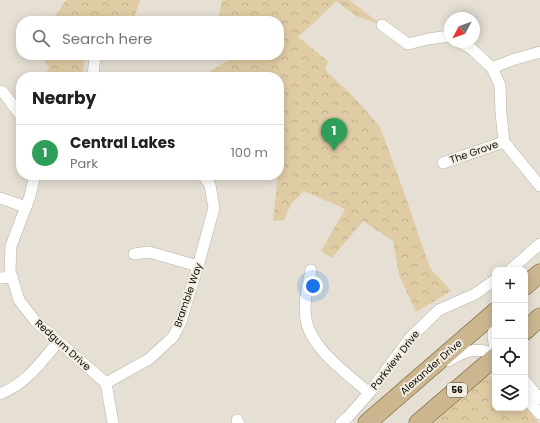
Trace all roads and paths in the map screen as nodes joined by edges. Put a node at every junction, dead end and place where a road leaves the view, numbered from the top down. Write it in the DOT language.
graph roads {
  1 [pos="382,25"];
  2 [pos="444,37"];
  3 [pos="470,48"];
  4 [pos="540,52"];
  5 [pos="95,60"];
  6 [pos="492,68"];
  7 [pos="94,72"];
  8 [pos="0,91"];
  9 [pos="16,109"];
  10 [pos="504,142"];
  11 [pos="443,163"];
  12 [pos="35,180"];
  13 [pos="206,180"];
  14 [pos="540,186"];
  15 [pos="0,198"];
  16 [pos="26,207"];
  17 [pos="540,244"];
  18 [pos="134,254"];
  19 [pos="198,266"];
  20 [pos="513,267"];
  21 [pos="311,270"];
  22 [pos="540,273"];
  23 [pos="12,277"];
  24 [pos="0,278"];
  25 [pos="492,282"];
  26 [pos="528,283"];
  27 [pos="492,315"];
  28 [pos="540,317"];
  29 [pos="528,327"];
  30 [pos="58,342"];
  31 [pos="492,354"];
  32 [pos="492,359"];
  33 [pos="426,372"];
  34 [pos="106,383"];
  35 [pos="528,385"];
  36 [pos="369,393"];
  37 [pos="0,394"];
  38 [pos="540,399"];
  39 [pos="528,401"];
  40 [pos="540,414"];
  41 [pos="113,423"];
  42 [pos="341,423"];
  43 [pos="367,423"];
  44 [pos="418,423"];
  1 -- 2 [label="street"];
  3 -- 6 [label="street"];
  4 -- 6 [label="street"];
  5 -- 7 [label="street"];
  6 -- 10 [label="street"];
  8 -- 9 [label="street"];
  10 -- 11 [label="street, The Grove"];
  10 -- 14 [label="street"];
  12 -- 16 [label="street, Redgum Drive"];
  13 -- 19 [label="street, Bramble Way"];
  15 -- 16 [label="street"];
  16 -- 23 [label="street, Redgum Drive"];
  17 -- 20 [label="street"];
  18 -- 19 [label="street"];
  19 -- 34 [label="street, Bramble Way"];
  21 -- 36 [label="street"];
  22 -- 26 [label="main road"];
  23 -- 24 [label="street"];
  23 -- 30 [label="street, Redgum Drive"];
  25 -- 36 [label="street, Parkview Drive"];
  27 -- 33 [label="main road, Alexander Drive"];
  28 -- 29 [label="main road"];
  30 -- 34 [label="street, Redgum Drive"];
  30 -- 37 [label="street"];
  31 -- 33 [label="street"];
  32 -- 44 [label="main road, 56"];
  33 -- 43 [label="main road, Alexander Drive"];
  34 -- 41 [label="street"];
  35 -- 38 [label="street"];
  36 -- 42 [label="street, Parkview Drive"];
  39 -- 40 [label="street"];
}
